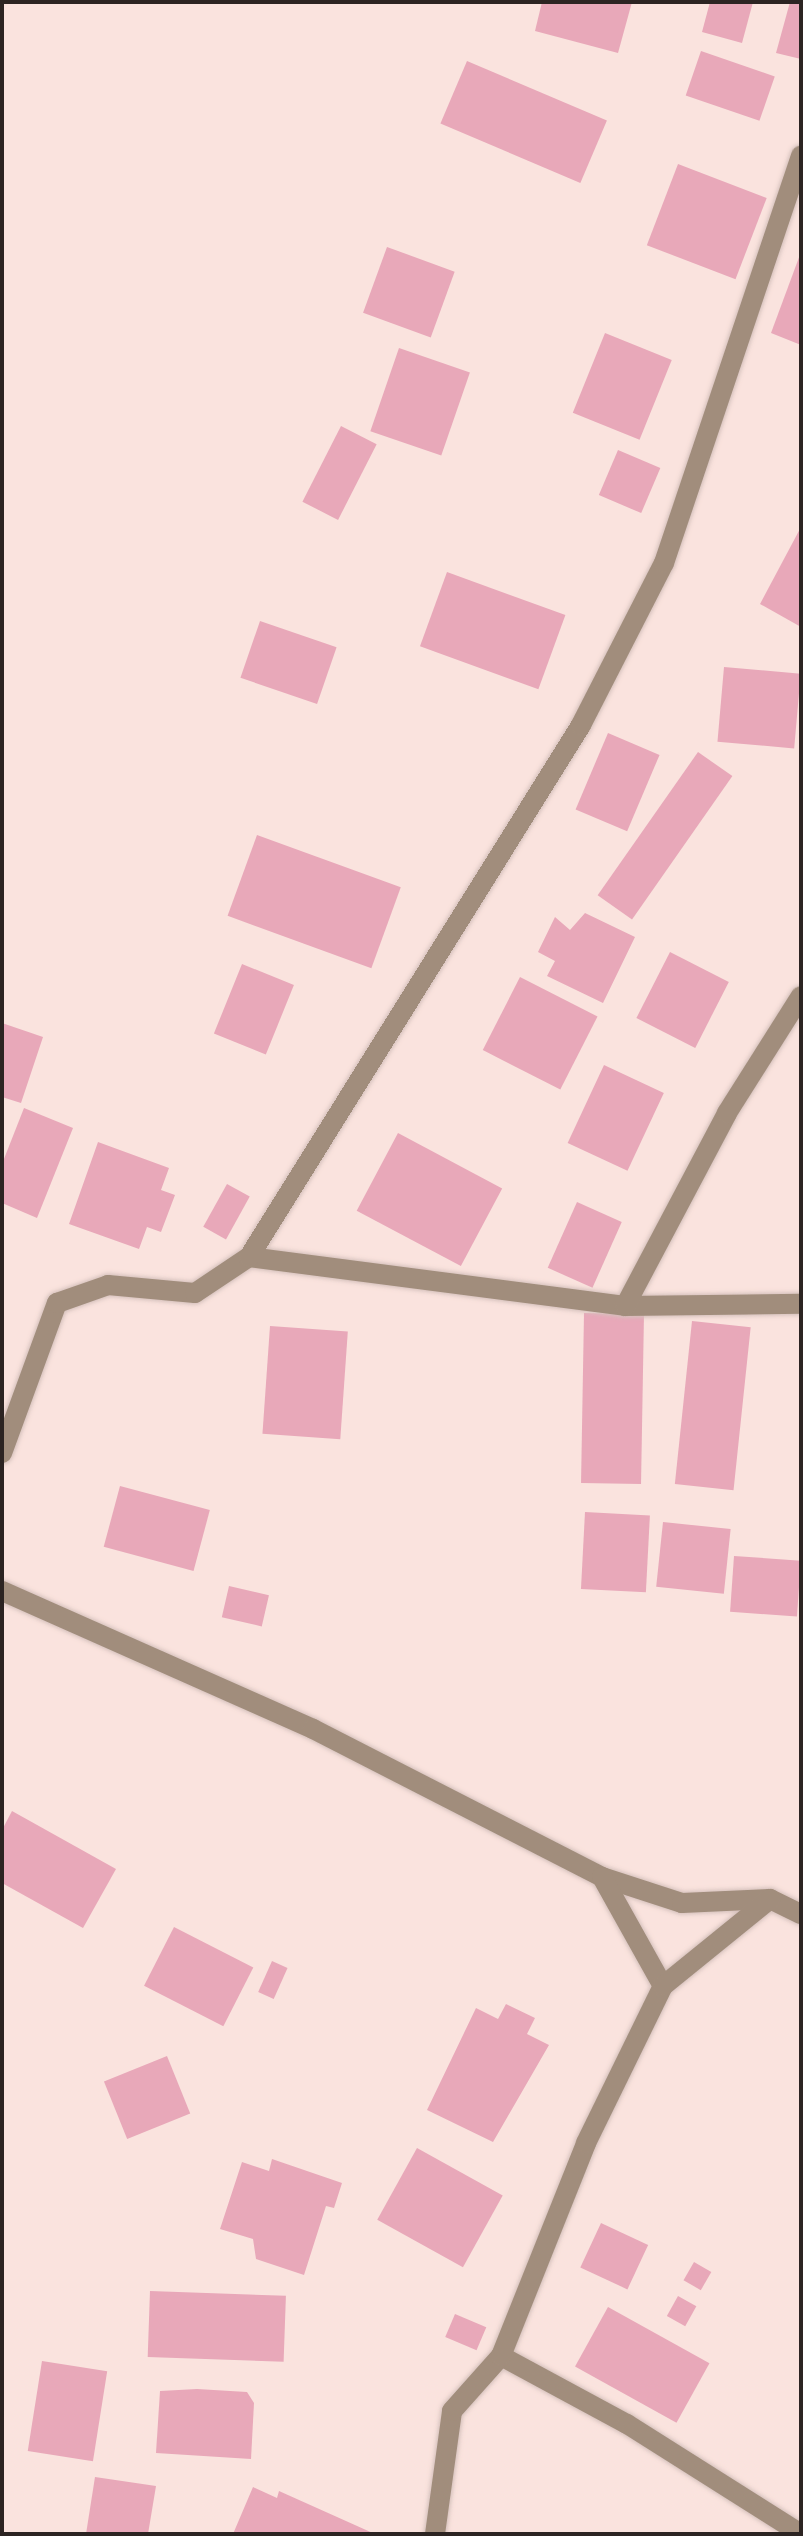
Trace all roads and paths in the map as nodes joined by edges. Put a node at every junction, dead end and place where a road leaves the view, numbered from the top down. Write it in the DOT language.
graph roads {
  1 [pos="801,155"];
  2 [pos="801,996"];
  3 [pos="249,1257"];
  4 [pos="801,1304"];
  5 [pos="625,1306"];
  6 [pos="2,1453"];
  7 [pos="2,1591"];
  8 [pos="602,1877"];
  9 [pos="770,1899"];
  10 [pos="801,1914"];
  11 [pos="663,1986"];
  12 [pos="501,2356"];
  13 [pos="435,2534"];
  14 [pos="801,2534"];
  1 -- 3 [label="street"];
  2 -- 5 [label="street"];
  3 -- 5 [label="street"];
  3 -- 6 [label="street"];
  4 -- 5 [label="street"];
  7 -- 8 [label="street"];
  8 -- 9 [label="street"];
  8 -- 11 [label="street"];
  9 -- 10 [label="street"];
  9 -- 11 [label="street"];
  11 -- 12 [label="street"];
  12 -- 13 [label="street"];
  12 -- 14 [label="street"];
}
